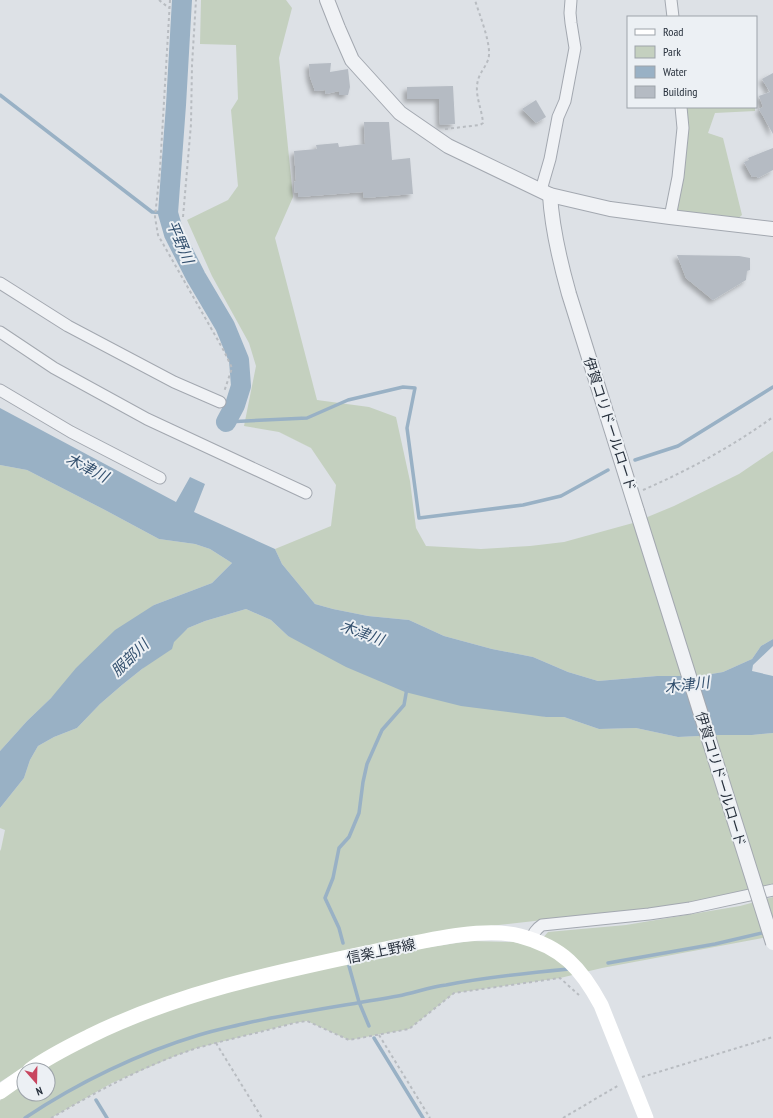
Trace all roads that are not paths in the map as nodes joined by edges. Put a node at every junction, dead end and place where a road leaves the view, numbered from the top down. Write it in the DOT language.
graph roads {
  1 [pos="328,0"];
  2 [pos="571,0"];
  3 [pos="671,0"];
  4 [pos="673,16"];
  5 [pos="681,108"];
  6 [pos="545,193"];
  7 [pos="670,217"];
  8 [pos="773,229"];
  9 [pos="0,283"];
  10 [pos="0,332"];
  11 [pos="0,390"];
  12 [pos="220,402"];
  13 [pos="160,478"];
  14 [pos="306,493"];
  15 [pos="773,890"];
  16 [pos="532,940"];
  17 [pos="773,943"];
  18 [pos="42,1062"];
  19 [pos="16,1080"];
  20 [pos="0,1092"];
  21 [pos="646,1118"];
  1 -- 6 [label="street"];
  2 -- 6 [label="street"];
  3 -- 4 [label="street"];
  5 -- 7 [label="street"];
  6 -- 7 [label="street"];
  6 -- 17 [label="street, 伊賀コリドールロード, bridge"];
  7 -- 8 [label="street"];
  9 -- 12 [label="street"];
  10 -- 14 [label="street"];
  11 -- 13 [label="street"];
  15 -- 16 [label="street"];
  16 -- 18 [label="main road, 信楽上野線"];
  16 -- 21 [label="main road, 信楽上野線"];
  19 -- 20 [label="main road"];
}
